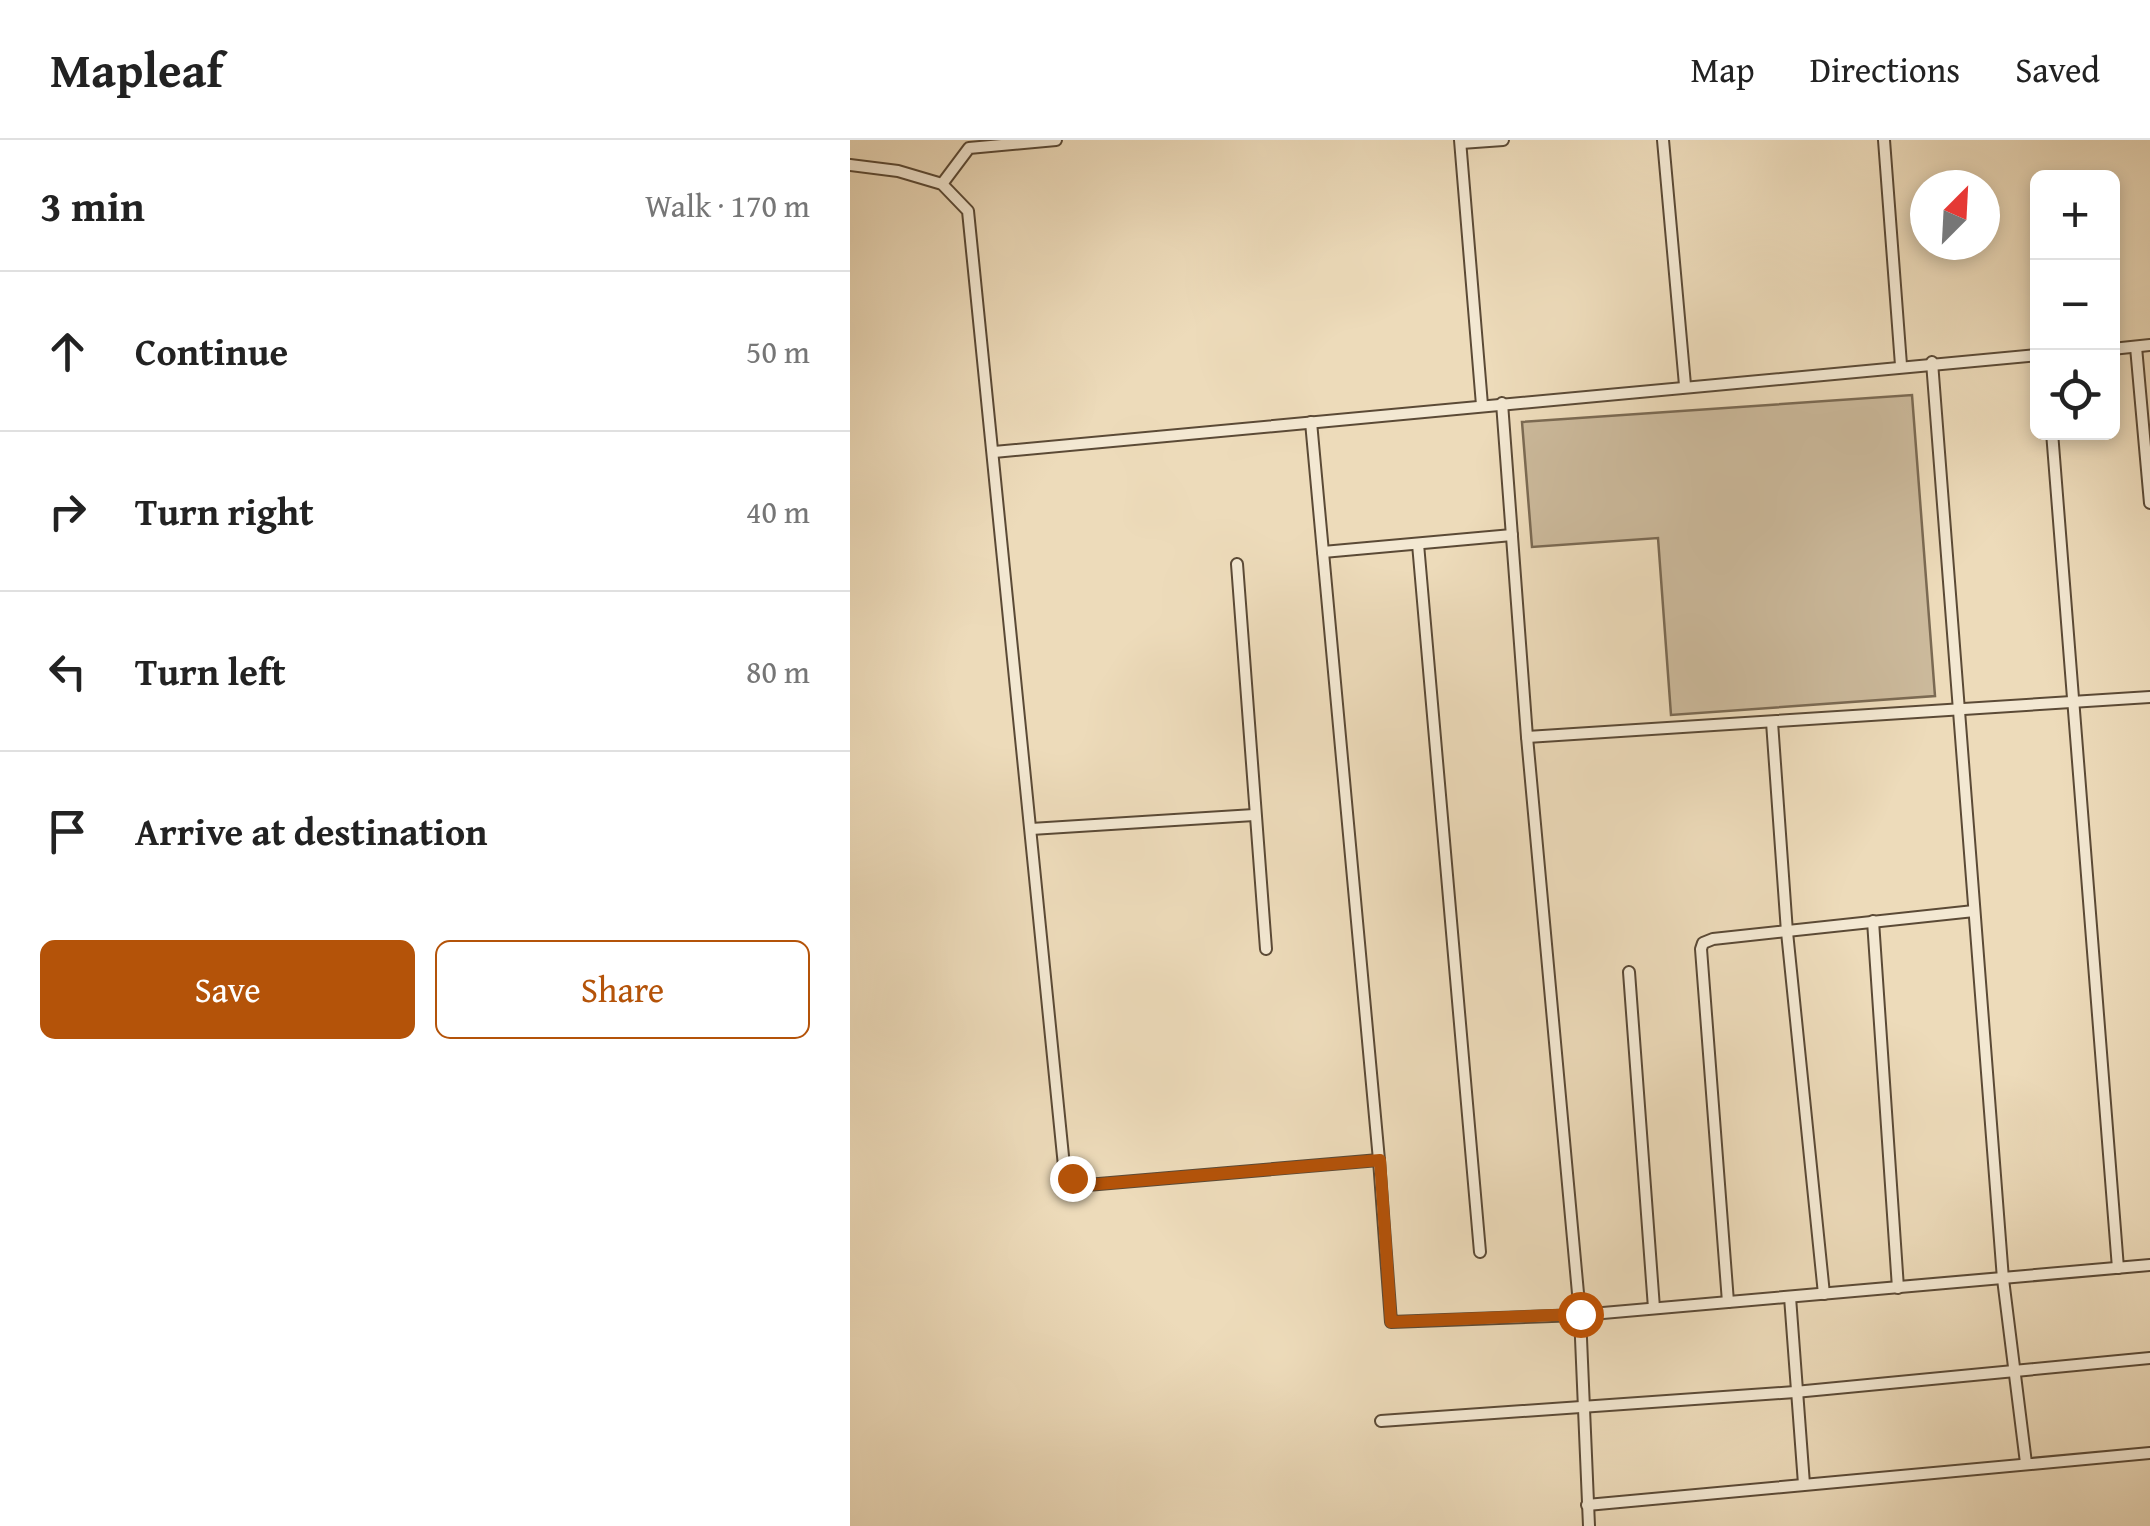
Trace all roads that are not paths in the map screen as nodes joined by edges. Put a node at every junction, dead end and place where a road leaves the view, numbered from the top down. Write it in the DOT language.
graph roads {
  1 [pos="1056,140"];
  2 [pos="1503,140"];
  3 [pos="1663,140"];
  4 [pos="1884,140"];
  5 [pos="1460,142"];
  6 [pos="850,165"];
  7 [pos="942,184"];
  8 [pos="2150,345"];
  9 [pos="2136,347"];
  10 [pos="2120,348"];
  11 [pos="2030,355"];
  12 [pos="1932,362"];
  13 [pos="1901,365"];
  14 [pos="1685,386"];
  15 [pos="1502,403"];
  16 [pos="1482,405"];
  17 [pos="1312,422"];
  18 [pos="2053,440"];
  19 [pos="994,452"];
  20 [pos="2150,503"];
  21 [pos="1512,535"];
  22 [pos="1418,544"];
  23 [pos="1323,552"];
  24 [pos="1238,564"];
  25 [pos="2150,697"];
  26 [pos="2073,702"];
  27 [pos="1959,710"];
  28 [pos="1772,722"];
  29 [pos="1528,737"];
  30 [pos="1254,814"];
  31 [pos="1031,830"];
  32 [pos="1974,910"];
  33 [pos="1873,922"];
  34 [pos="1787,932"];
  35 [pos="1266,948"];
  36 [pos="1628,972"];
  37 [pos="1380,1160"];
  38 [pos="1480,1252"];
  39 [pos="2150,1265"];
  40 [pos="2118,1268"];
  41 [pos="2003,1279"];
  42 [pos="1898,1288"];
  43 [pos="1824,1294"];
  44 [pos="1790,1297"];
  45 [pos="1728,1302"];
  46 [pos="1654,1308"];
  47 [pos="1580,1314"];
  48 [pos="2150,1358"];
  49 [pos="2014,1370"];
  50 [pos="1795,1392"];
  51 [pos="1583,1406"];
  52 [pos="1380,1421"];
  53 [pos="2150,1453"];
  54 [pos="2026,1463"];
  55 [pos="1804,1484"];
  56 [pos="1587,1506"];
  57 [pos="1589,1526"];
  1 -- 7 [label="lane"];
  2 -- 5 [label="lane"];
  3 -- 14 [label="lane"];
  4 -- 13 [label="lane"];
  5 -- 16 [label="lane"];
  6 -- 7 [label="lane"];
  7 -- 19 [label="lane"];
  8 -- 9 [label="lane"];
  9 -- 10 [label="lane"];
  9 -- 20 [label="lane"];
  11 -- 12 [label="lane"];
  12 -- 13 [label="lane"];
  12 -- 27 [label="lane"];
  13 -- 14 [label="lane"];
  14 -- 15 [label="lane"];
  15 -- 16 [label="lane"];
  15 -- 21 [label="lane"];
  16 -- 17 [label="lane"];
  17 -- 19 [label="lane"];
  17 -- 23 [label="lane"];
  18 -- 26 [label="lane"];
  19 -- 31 [label="lane"];
  21 -- 22 [label="lane"];
  21 -- 29 [label="lane"];
  22 -- 23 [label="lane"];
  22 -- 38 [label="lane"];
  23 -- 37 [label="lane"];
  24 -- 30 [label="lane"];
  25 -- 26 [label="lane"];
  26 -- 27 [label="lane"];
  26 -- 40 [label="lane"];
  27 -- 28 [label="lane"];
  27 -- 32 [label="lane"];
  28 -- 29 [label="lane"];
  28 -- 34 [label="lane"];
  29 -- 47 [label="lane"];
  30 -- 31 [label="lane"];
  30 -- 35 [label="lane"];
  31 -- 37 [label="lane"];
  32 -- 33 [label="lane"];
  32 -- 41 [label="lane"];
  33 -- 34 [label="lane"];
  33 -- 42 [label="lane"];
  34 -- 43 [label="lane"];
  34 -- 45 [label="lane"];
  36 -- 46 [label="lane"];
  37 -- 47 [label="lane"];
  39 -- 40 [label="lane"];
  40 -- 41 [label="lane"];
  41 -- 42 [label="lane"];
  41 -- 49 [label="lane"];
  42 -- 43 [label="lane"];
  43 -- 44 [label="lane"];
  44 -- 45 [label="lane"];
  44 -- 50 [label="lane"];
  45 -- 46 [label="lane"];
  46 -- 47 [label="lane"];
  47 -- 51 [label="lane"];
  48 -- 49 [label="lane"];
  49 -- 50 [label="lane"];
  49 -- 54 [label="lane"];
  50 -- 51 [label="lane"];
  50 -- 55 [label="lane"];
  51 -- 52 [label="lane"];
  51 -- 56 [label="lane"];
  53 -- 54 [label="lane"];
  54 -- 55 [label="lane"];
  55 -- 56 [label="lane"];
  56 -- 57 [label="lane"];
}
